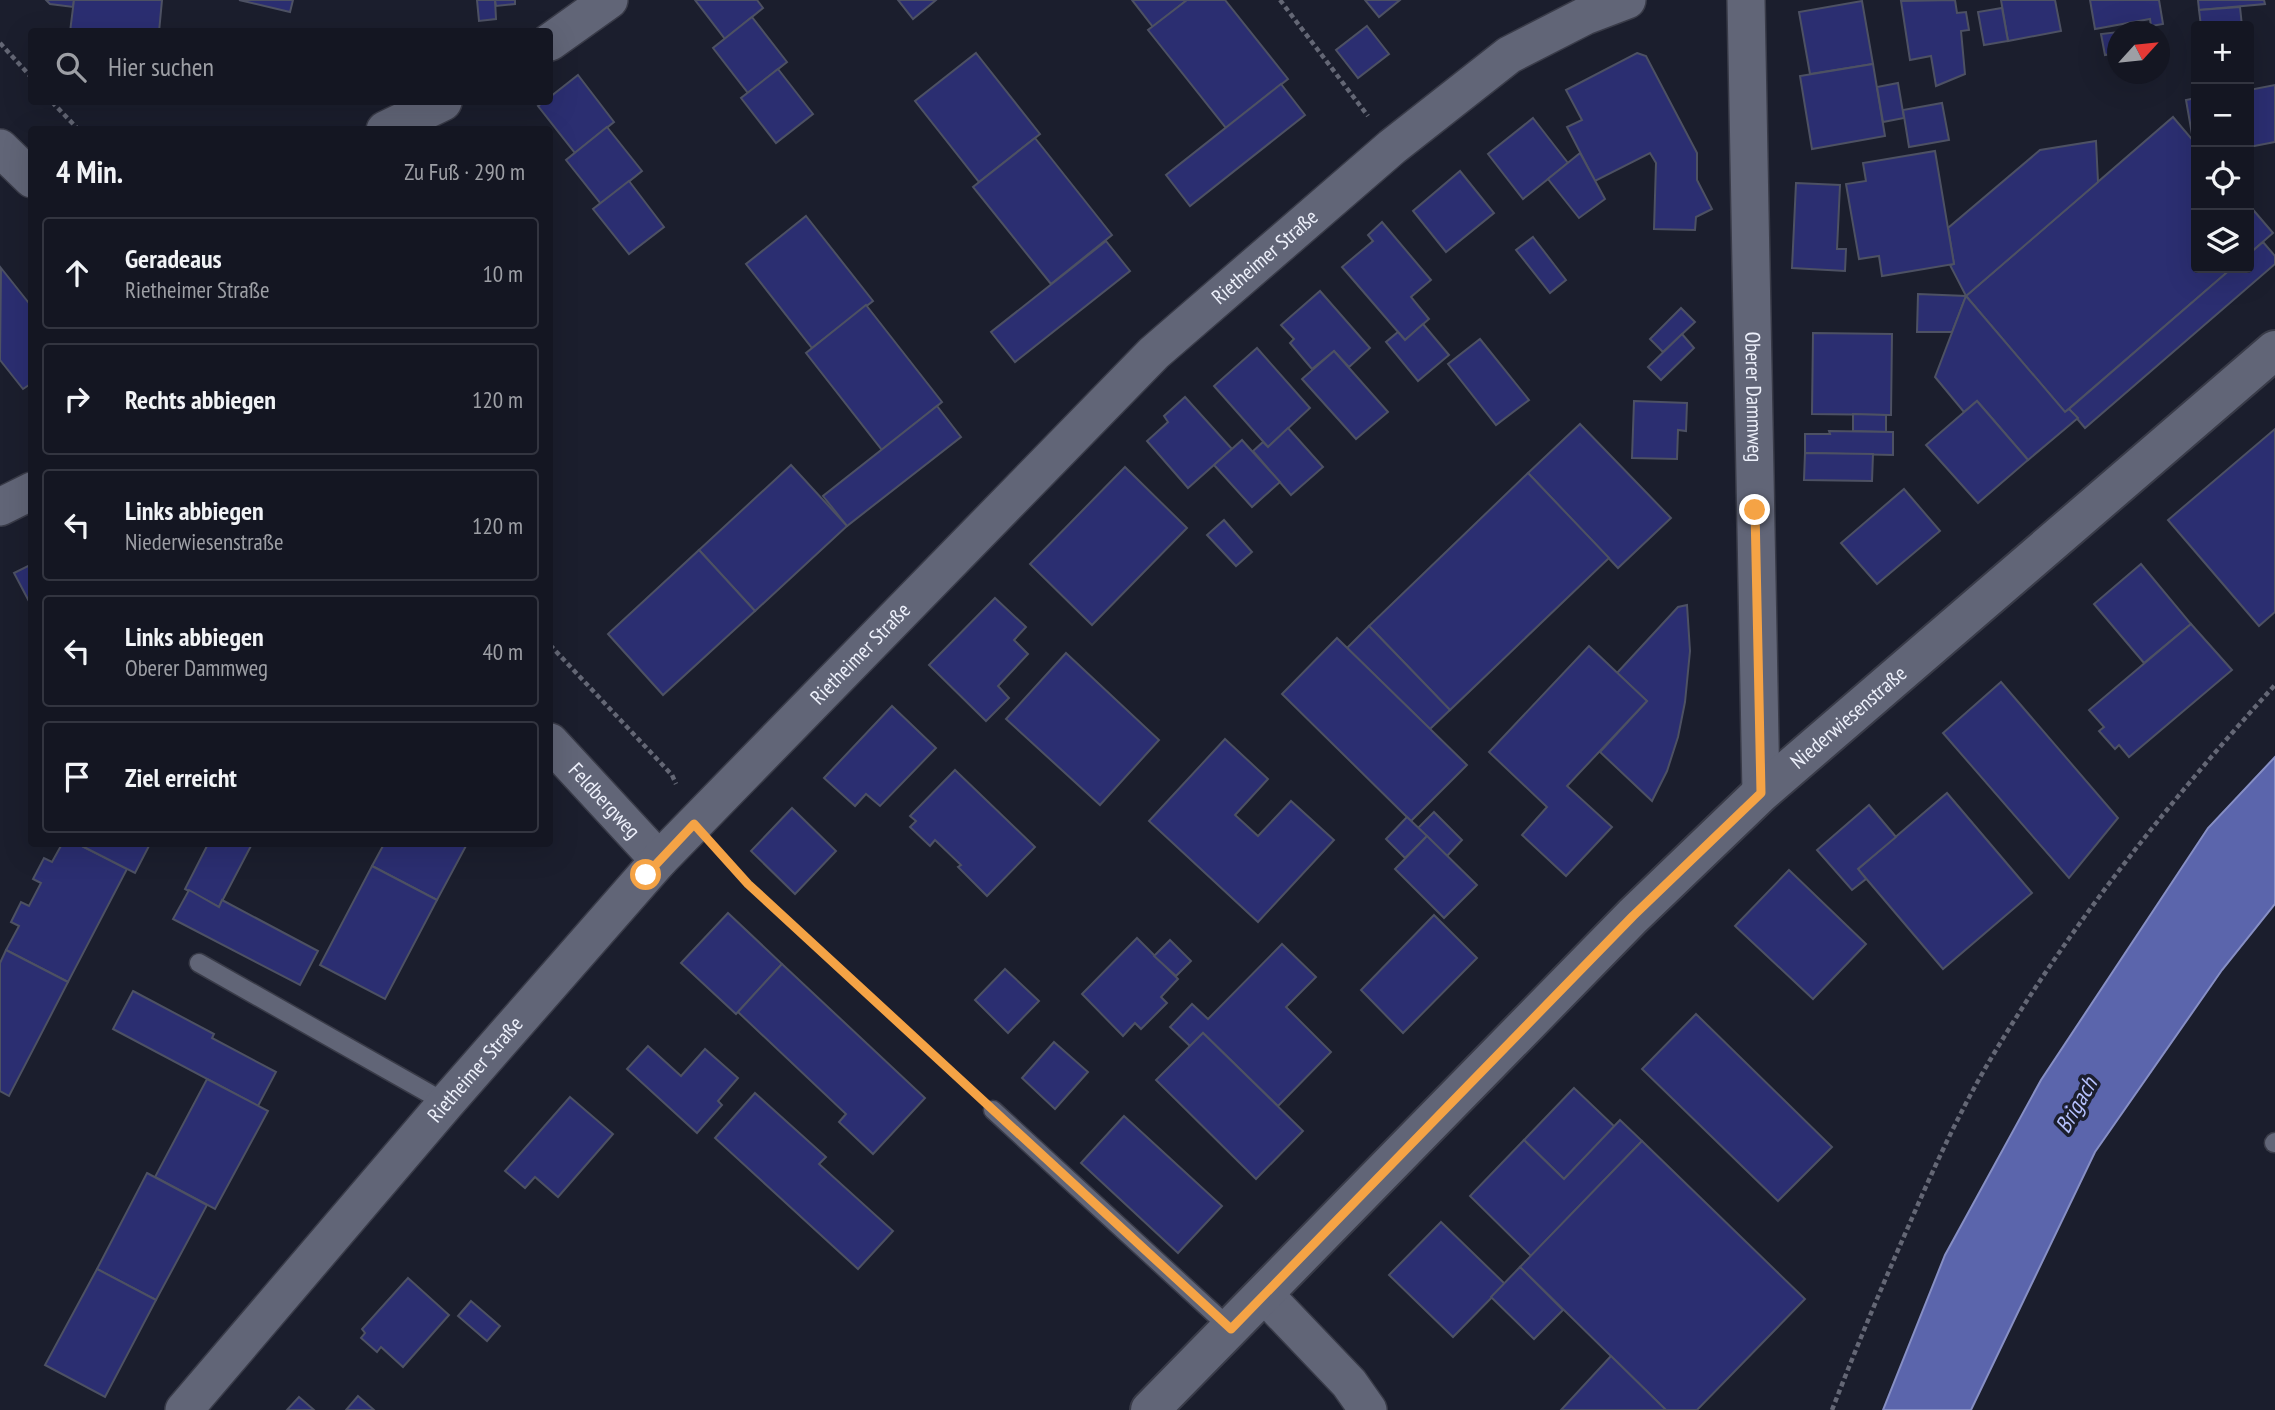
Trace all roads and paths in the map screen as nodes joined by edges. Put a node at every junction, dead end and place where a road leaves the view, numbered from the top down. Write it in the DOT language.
graph roads {
  1 [pos="609,0"];
  2 [pos="1280,0"];
  3 [pos="1627,0"];
  4 [pos="1746,0"];
  5 [pos="553,40"];
  6 [pos="0,43"];
  7 [pos="28,74"];
  8 [pos="55,105"];
  9 [pos="437,105"];
  10 [pos="75,126"];
  11 [pos="395,126"];
  12 [pos="0,148"];
  13 [pos="1392,148"];
  14 [pos="28,175"];
  15 [pos="2275,350"];
  16 [pos="28,493"];
  17 [pos="0,507"];
  18 [pos="553,648"];
  19 [pos="2275,685"];
  20 [pos="553,746"];
  21 [pos="1761,793"];
  22 [pos="694,824"];
  23 [pos="659,860"];
  24 [pos="199,963"];
  25 [pos="446,1103"];
  26 [pos="993,1110"];
  27 [pos="1264,1294"];
  28 [pos="1231,1329"];
  29 [pos="184,1410"];
  30 [pos="1150,1410"];
  31 [pos="1368,1410"];
  32 [pos="1832,1410"];
  1 -- 5 [label="street"];
  2 -- 13 [label="path"];
  3 -- 13 [label="street, Rietheimer Straße"];
  4 -- 21 [label="street, Oberer Dammweg"];
  6 -- 7 [label="path"];
  8 -- 10 [label="path"];
  9 -- 11 [label="street"];
  12 -- 14 [label="street"];
  13 -- 22 [label="street, Rietheimer Straße"];
  15 -- 21 [label="street, Niederwiesenstraße"];
  16 -- 17 [label="street"];
  18 -- 22 [label="path"];
  19 -- 32 [label="path"];
  20 -- 23 [label="street, Feldbergweg"];
  21 -- 27 [label="street, Niederwiesenstraße"];
  22 -- 23 [label="street, Rietheimer Straße"];
  22 -- 26 [label="path"];
  23 -- 25 [label="street, Rietheimer Straße"];
  24 -- 25 [label="lane"];
  25 -- 29 [label="street, Rietheimer Straße"];
  26 -- 28 [label="lane"];
  27 -- 28 [label="street, Niederwiesenstraße"];
  27 -- 31 [label="street"];
  28 -- 30 [label="street, Niederwiesenstraße"];
}
